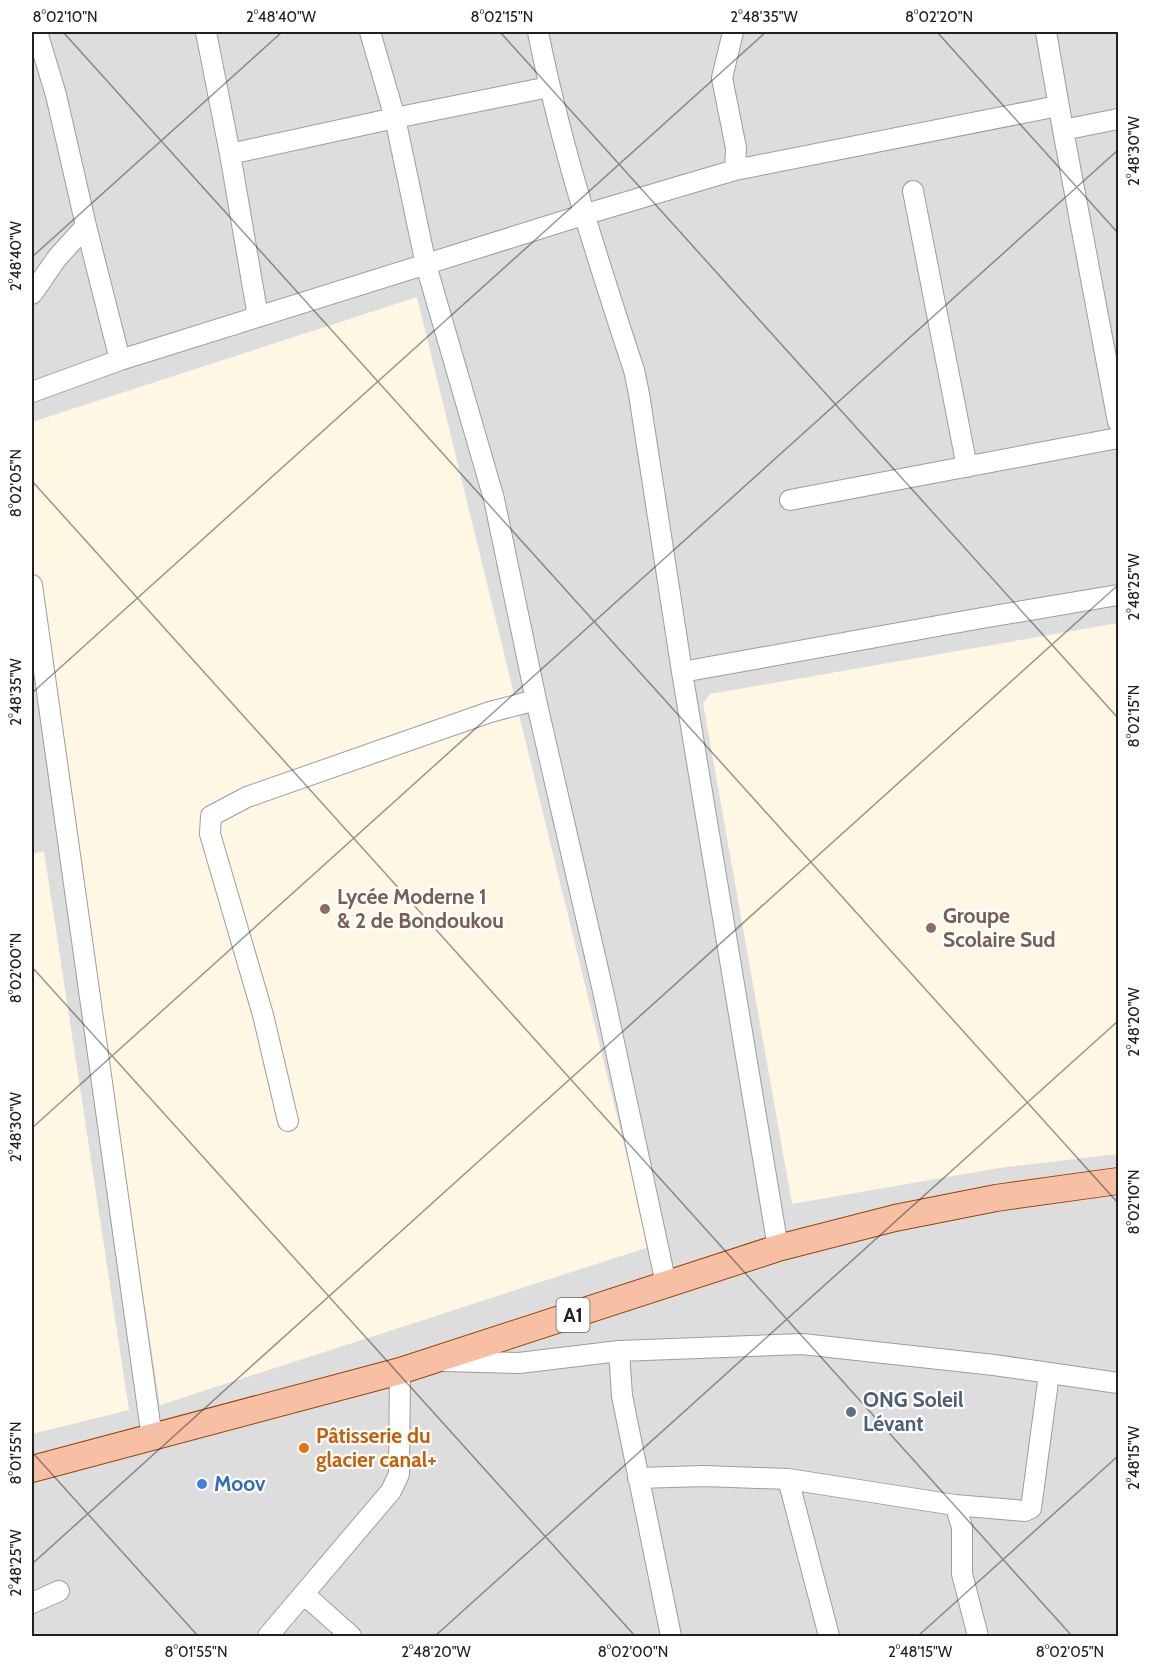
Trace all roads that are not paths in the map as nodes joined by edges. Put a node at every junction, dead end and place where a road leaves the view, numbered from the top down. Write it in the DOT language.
graph roads {
  1 [pos="37,32"];
  2 [pos="206,32"];
  3 [pos="370,32"];
  4 [pos="538,32"];
  5 [pos="733,32"];
  6 [pos="1046,32"];
  7 [pos="549,87"];
  8 [pos="1058,106"];
  9 [pos="395,118"];
  10 [pos="1119,119"];
  11 [pos="1063,130"];
  12 [pos="230,154"];
  13 [pos="735,170"];
  14 [pos="913,191"];
  15 [pos="583,215"];
  16 [pos="86,226"];
  17 [pos="426,265"];
  18 [pos="32,294"];
  19 [pos="258,317"];
  20 [pos="120,360"];
  21 [pos="32,392"];
  22 [pos="1119,422"];
  23 [pos="1119,438"];
  24 [pos="967,466"];
  25 [pos="790,500"];
  26 [pos="32,585"];
  27 [pos="1119,596"];
  28 [pos="682,672"];
  29 [pos="38,681"];
  30 [pos="536,700"];
  31 [pos="288,1121"];
  32 [pos="1119,1181"];
  33 [pos="778,1248"];
  34 [pos="666,1284"];
  35 [pos="619,1351"];
  36 [pos="430,1361"];
  37 [pos="400,1371"];
  38 [pos="1049,1374"];
  39 [pos="1119,1383"];
  40 [pos="152,1438"];
  41 [pos="32,1469"];
  42 [pos="638,1478"];
  43 [pos="788,1479"];
  44 [pos="955,1505"];
  45 [pos="59,1591"];
  46 [pos="305,1595"];
  47 [pos="32,1603"];
  48 [pos="268,1636"];
  49 [pos="351,1636"];
  50 [pos="671,1636"];
  51 [pos="829,1636"];
  52 [pos="978,1636"];
  1 -- 16 [label="street"];
  2 -- 12 [label="street"];
  3 -- 9 [label="street"];
  4 -- 7 [label="street"];
  5 -- 13 [label="street"];
  6 -- 8 [label="street"];
  7 -- 9 [label="street"];
  7 -- 15 [label="street"];
  8 -- 11 [label="street"];
  8 -- 13 [label="street"];
  9 -- 12 [label="street"];
  9 -- 17 [label="street"];
  10 -- 11 [label="street"];
  11 -- 22 [label="street"];
  12 -- 19 [label="street"];
  13 -- 15 [label="street"];
  14 -- 24 [label="street"];
  15 -- 17 [label="street"];
  15 -- 28 [label="street"];
  16 -- 18 [label="street"];
  16 -- 20 [label="street"];
  17 -- 19 [label="street"];
  17 -- 30 [label="street"];
  19 -- 20 [label="street"];
  20 -- 21 [label="street"];
  23 -- 24 [label="street"];
  24 -- 25 [label="street"];
  26 -- 29 [label="street"];
  27 -- 28 [label="street"];
  28 -- 33 [label="street"];
  29 -- 40 [label="street"];
  30 -- 31 [label="street"];
  30 -- 34 [label="street"];
  32 -- 33 [label="main road, A1"];
  33 -- 34 [label="main road, A1"];
  34 -- 36 [label="main road, A1"];
  35 -- 36 [label="street"];
  35 -- 38 [label="street"];
  35 -- 42 [label="street"];
  36 -- 37 [label="main road, A1"];
  37 -- 40 [label="main road, A1"];
  37 -- 46 [label="street"];
  38 -- 39 [label="street"];
  38 -- 44 [label="street"];
  40 -- 41 [label="main road, A1"];
  42 -- 43 [label="street"];
  42 -- 50 [label="street"];
  43 -- 44 [label="street"];
  43 -- 51 [label="street"];
  44 -- 52 [label="street"];
  45 -- 47 [label="street"];
  46 -- 48 [label="street"];
  46 -- 49 [label="street"];
}
